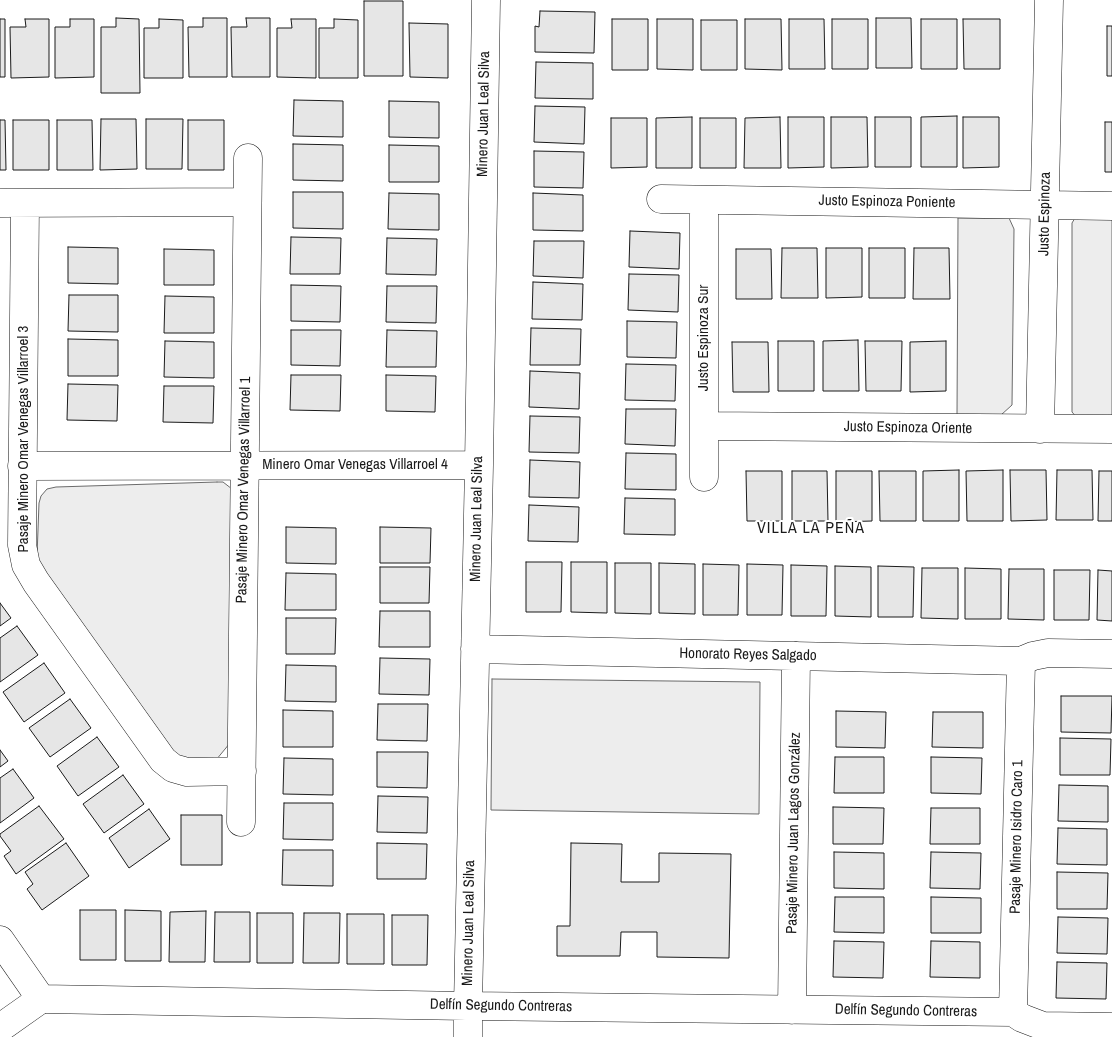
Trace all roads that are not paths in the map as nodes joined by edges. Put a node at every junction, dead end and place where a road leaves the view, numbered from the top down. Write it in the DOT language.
graph roads {
  1 [pos="486,0"];
  2 [pos="1049,0"];
  3 [pos="248,158"];
  4 [pos="661,199"];
  5 [pos="704,200"];
  6 [pos="247,202"];
  7 [pos="12,203"];
  8 [pos="1045,205"];
  9 [pos="1112,206"];
  10 [pos="704,426"];
  11 [pos="1040,429"];
  12 [pos="1112,430"];
  13 [pos="478,465"];
  14 [pos="22,466"];
  15 [pos="244,466"];
  16 [pos="704,477"];
  17 [pos="475,649"];
  18 [pos="1112,654"];
  19 [pos="796,656"];
  20 [pos="1021,661"];
  21 [pos="242,771"];
  22 [pos="241,822"];
  23 [pos="0,940"];
  24 [pos="41,999"];
  25 [pos="468,1006"];
  26 [pos="792,1010"];
  27 [pos="1013,1012"];
  28 [pos="1112,1027"];
  29 [pos="0,1028"];
  30 [pos="468,1037"];
  1 -- 13 [label="street, Minero Juan Leal Silva"];
  2 -- 8 [label="street, Justo Espinoza"];
  3 -- 6 [label="street, Pasaje Minero Omar Venegas Villarroel 1"];
  4 -- 5 [label="street, Justo Espinoza Poniente"];
  5 -- 8 [label="street, Justo Espinoza Poniente"];
  5 -- 10 [label="street, Justo Espinoza Sur"];
  6 -- 7 [label="street"];
  6 -- 15 [label="street, Pasaje Minero Omar Venegas Villarroel 1"];
  7 -- 14 [label="street, Pasaje Minero Omar Venegas Villarroel 3"];
  8 -- 9 [label="street, Justo Espinoza Poniente"];
  8 -- 11 [label="street, Justo Espinoza"];
  10 -- 11 [label="street, Justo Espinoza Oriente"];
  10 -- 16 [label="street, Justo Espinoza Sur"];
  11 -- 12 [label="street, Justo Espinoza Oriente"];
  13 -- 15 [label="street, Minero Omar Venegas Villarroel 4"];
  13 -- 17 [label="street, Minero Juan Leal Silva"];
  14 -- 15 [label="street, Minero Omar Venegas Villarroel 4"];
  14 -- 21 [label="street, Pasaje Minero Omar Venegas Villarroel 3"];
  15 -- 21 [label="street, Pasaje Minero Omar Venegas Villarroel 1"];
  17 -- 19 [label="street, Honorato Reyes Salgado"];
  17 -- 25 [label="street, Minero Juan Leal Silva"];
  18 -- 20 [label="street, Honorato Reyes Salgado"];
  19 -- 20 [label="street, Honorato Reyes Salgado"];
  19 -- 26 [label="street, Pasaje Minero Juan Lagos González"];
  20 -- 27 [label="street, Pasaje Minero Isidro Caro 1"];
  21 -- 22 [label="street, Pasaje Minero Omar Venegas Villarroel 1"];
  23 -- 24 [label="street"];
  24 -- 25 [label="street, Delfín Segundo Contreras"];
  24 -- 29 [label="street"];
  25 -- 26 [label="street, Delfín Segundo Contreras"];
  25 -- 30 [label="street, Minero Juan Leal Silva"];
  26 -- 27 [label="street, Delfín Segundo Contreras"];
  27 -- 28 [label="street"];
}
